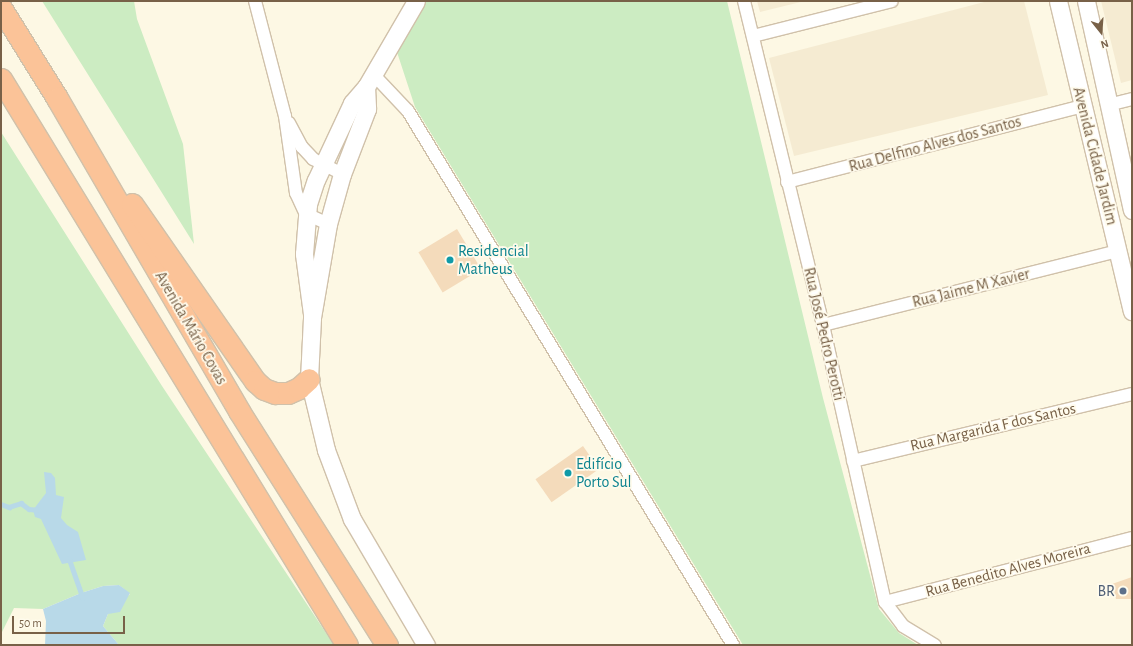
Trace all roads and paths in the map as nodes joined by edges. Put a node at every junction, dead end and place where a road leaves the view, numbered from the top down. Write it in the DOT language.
graph roads {
  1 [pos="255,1"];
  2 [pos="416,1"];
  3 [pos="744,1"];
  4 [pos="892,1"];
  5 [pos="1058,1"];
  6 [pos="1086,1"];
  7 [pos="1,8"];
  8 [pos="753,36"];
  9 [pos="1,80"];
  10 [pos="369,81"];
  11 [pos="57,98"];
  12 [pos="1132,99"];
  13 [pos="1108,105"];
  14 [pos="1082,106"];
  15 [pos="285,116"];
  16 [pos="323,166"];
  17 [pos="342,174"];
  18 [pos="787,182"];
  19 [pos="1132,210"];
  20 [pos="306,214"];
  21 [pos="328,224"];
  22 [pos="1118,251"];
  23 [pos="1132,311"];
  24 [pos="312,318"];
  25 [pos="823,325"];
  26 [pos="309,380"];
  27 [pos="1132,394"];
  28 [pos="853,461"];
  29 [pos="1132,538"];
  30 [pos="885,602"];
  31 [pos="347,645"];
  32 [pos="387,645"];
  33 [pos="426,645"];
  34 [pos="733,645"];
  35 [pos="935,645"];
  1 -- 15 [label="street"];
  2 -- 10 [label="street"];
  3 -- 8 [label="street, Rua José Pedro Perotti"];
  4 -- 8 [label="street"];
  5 -- 14 [label="street, Avenida Cidade Jardim"];
  6 -- 13 [label="street, Avenida Cidade Jardim"];
  7 -- 11 [label="highway, Avenida Mário Covas"];
  8 -- 18 [label="street, Rua José Pedro Perotti"];
  9 -- 31 [label="highway, Avenida Mário Covas"];
  10 -- 16 [label="street"];
  10 -- 17 [label="street"];
  10 -- 34 [label="street"];
  11 -- 26 [label="highway"];
  11 -- 32 [label="highway, Avenida Mário Covas"];
  12 -- 13 [label="street"];
  13 -- 19 [label="street, Avenida Cidade Jardim"];
  14 -- 18 [label="street, Rua Delfino Alves dos Santos"];
  14 -- 22 [label="street, Avenida Cidade Jardim"];
  15 -- 16 [label="street"];
  15 -- 20 [label="street"];
  16 -- 17 [label="street"];
  16 -- 20 [label="street"];
  17 -- 21 [label="street"];
  18 -- 25 [label="street, Rua José Pedro Perotti"];
  20 -- 21 [label="street"];
  20 -- 24 [label="street"];
  21 -- 24 [label="street"];
  22 -- 23 [label="street, Avenida Cidade Jardim"];
  22 -- 25 [label="street, Rua Jaime M Xavier"];
  24 -- 26 [label="street"];
  25 -- 28 [label="street, Rua José Pedro Perotti"];
  26 -- 33 [label="street"];
  27 -- 28 [label="street, Rua Margarida F dos Santos"];
  28 -- 30 [label="street, Rua José Pedro Perotti"];
  29 -- 30 [label="street, Rua Benedito Alves Moreira"];
  30 -- 35 [label="street, Rua José Pedro Perotti"];
}
